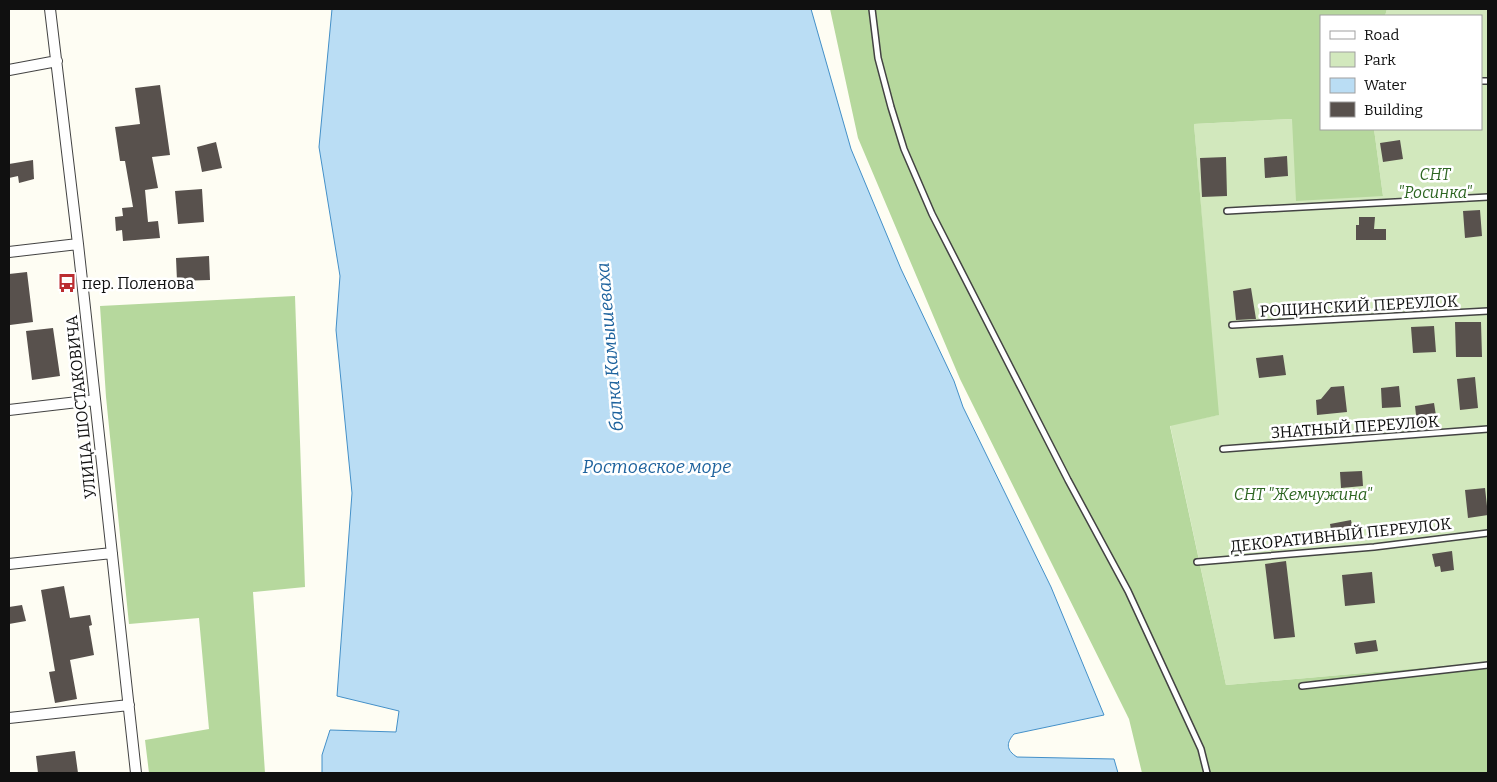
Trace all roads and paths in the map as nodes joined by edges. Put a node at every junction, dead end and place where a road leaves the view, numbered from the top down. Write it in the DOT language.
graph roads {
  1 [pos="50,9"];
  2 [pos="872,9"];
  3 [pos="56,61"];
  4 [pos="9,70"];
  5 [pos="1488,197"];
  6 [pos="1227,211"];
  7 [pos="78,244"];
  8 [pos="9,252"];
  9 [pos="1488,311"];
  10 [pos="1232,326"];
  11 [pos="95,400"];
  12 [pos="9,410"];
  13 [pos="1488,429"];
  14 [pos="1223,449"];
  15 [pos="1488,533"];
  16 [pos="112,553"];
  17 [pos="1197,562"];
  18 [pos="9,564"];
  19 [pos="1488,665"];
  20 [pos="1302,686"];
  21 [pos="129,705"];
  22 [pos="9,718"];
  23 [pos="136,773"];
  24 [pos="1207,773"];
  1 -- 3 [label="street, УЛИЦА ШОСТАКОВИЧА"];
  2 -- 24 [label="lane"];
  3 -- 4 [label="street"];
  3 -- 7 [label="street, УЛИЦА ШОСТАКОВИЧА"];
  5 -- 6 [label="lane"];
  7 -- 8 [label="street"];
  7 -- 11 [label="street, УЛИЦА ШОСТАКОВИЧА"];
  9 -- 10 [label="lane, РОЩИНСКИЙ ПЕРЕУЛОК"];
  11 -- 12 [label="street"];
  11 -- 16 [label="street, УЛИЦА ШОСТАКОВИЧА"];
  13 -- 14 [label="lane, ЗНАТНЫЙ ПЕРЕУЛОК"];
  15 -- 17 [label="lane, ДЕКОРАТИВНЫЙ ПЕРЕУЛОК"];
  16 -- 18 [label="street"];
  16 -- 21 [label="street, УЛИЦА ШОСТАКОВИЧА"];
  19 -- 20 [label="lane"];
  21 -- 22 [label="street"];
  21 -- 23 [label="street, УЛИЦА ШОСТАКОВИЧА"];
}
